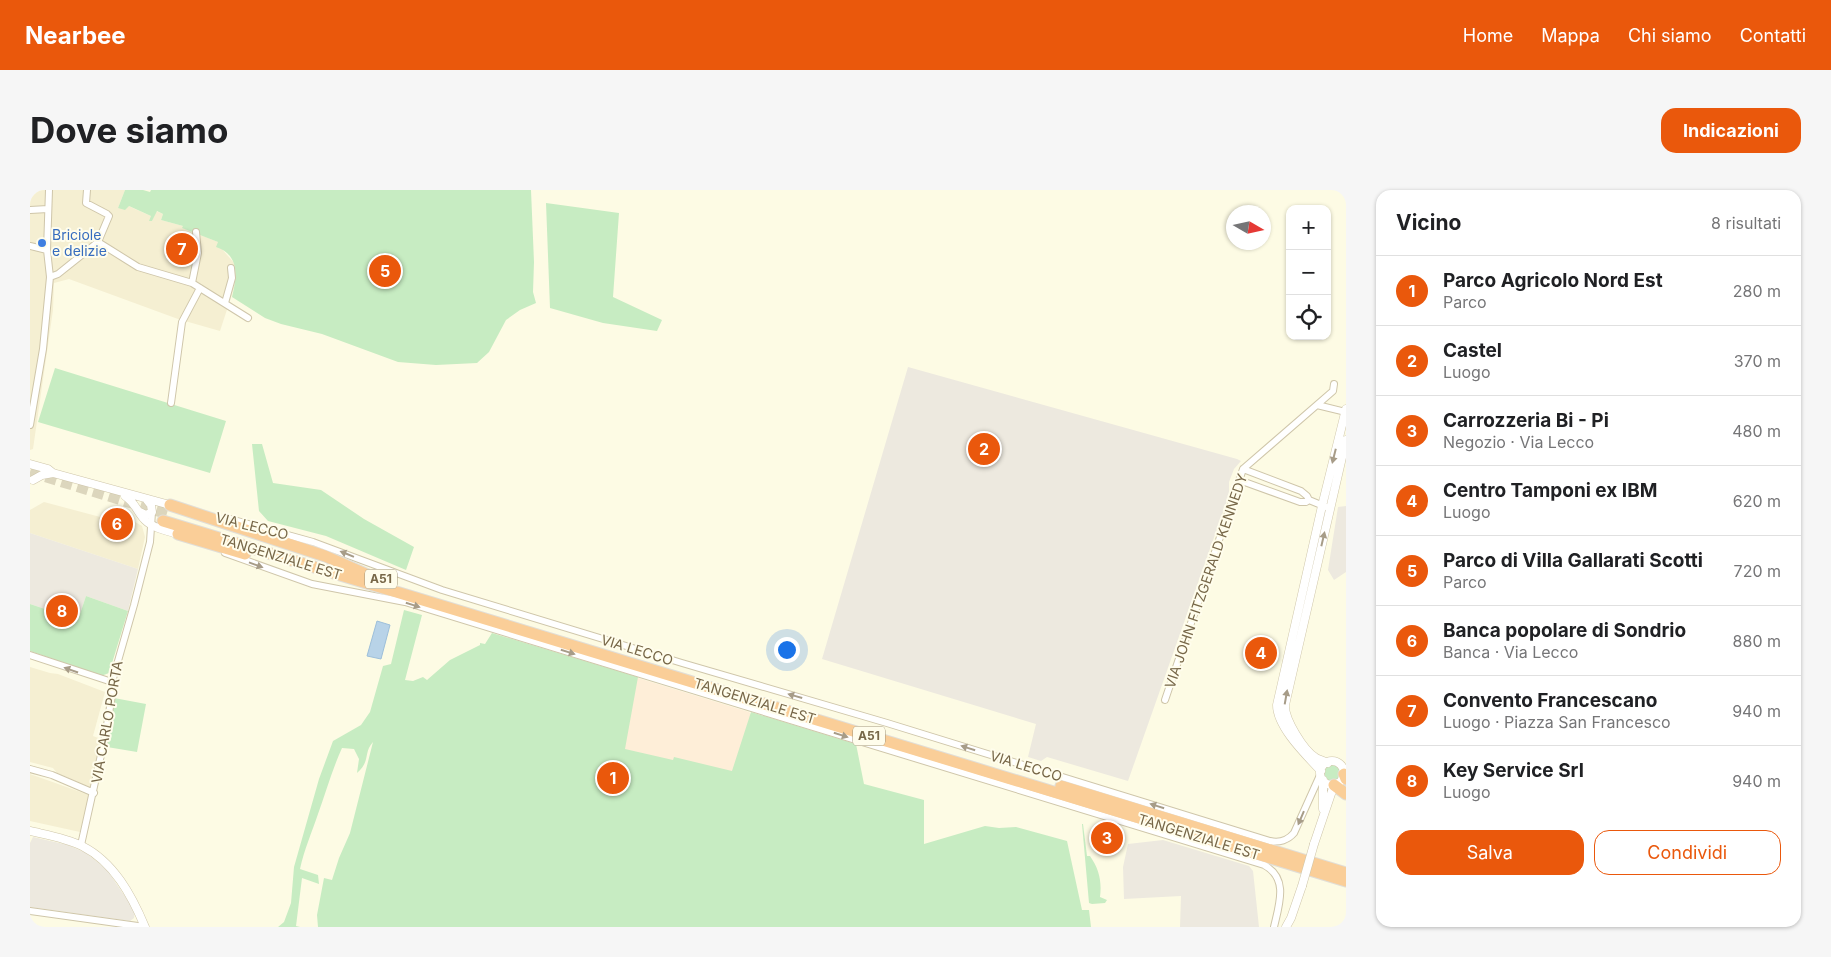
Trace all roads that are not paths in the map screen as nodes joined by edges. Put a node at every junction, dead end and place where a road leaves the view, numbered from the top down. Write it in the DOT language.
graph roads {
  1 [pos="48,190"];
  2 [pos="87,190"];
  3 [pos="48,209"];
  4 [pos="30,210"];
  5 [pos="196,232"];
  6 [pos="98,242"];
  7 [pos="30,246"];
  8 [pos="47,250"];
  9 [pos="231,268"];
  10 [pos="50,277"];
  11 [pos="192,282"];
  12 [pos="200,288"];
  13 [pos="225,303"];
  14 [pos="248,318"];
  15 [pos="1334,384"];
  16 [pos="171,403"];
  17 [pos="1318,405"];
  18 [pos="1346,411"];
  19 [pos="30,425"];
  20 [pos="1346,440"];
  21 [pos="30,465"];
  22 [pos="1243,469"];
  23 [pos="53,473"];
  24 [pos="1239,480"];
  25 [pos="31,482"];
  26 [pos="119,492"];
  27 [pos="147,500"];
  28 [pos="1309,500"];
  29 [pos="1326,507"];
  30 [pos="139,511"];
  31 [pos="152,512"];
  32 [pos="164,517"];
  33 [pos="144,520"];
  34 [pos="174,533"];
  35 [pos="150,542"];
  36 [pos="370,580"];
  37 [pos="30,655"];
  38 [pos="112,682"];
  39 [pos="1166,700"];
  40 [pos="1328,763"];
  41 [pos="30,769"];
  42 [pos="1345,773"];
  43 [pos="1322,775"];
  44 [pos="1334,785"];
  45 [pos="94,793"];
  46 [pos="1346,794"];
  47 [pos="1323,816"];
  48 [pos="30,831"];
  49 [pos="82,845"];
  50 [pos="1346,873"];
  51 [pos="1346,883"];
  52 [pos="30,911"];
  53 [pos="145,927"];
  54 [pos="1274,927"];
  55 [pos="1288,927"];
  1 -- 3 [label="street"];
  2 -- 6 [label="street"];
  3 -- 4 [label="street"];
  3 -- 8 [label="street"];
  5 -- 11 [label="street"];
  6 -- 10 [label="street"];
  6 -- 11 [label="street"];
  7 -- 8 [label="street"];
  8 -- 10 [label="street"];
  9 -- 13 [label="street"];
  10 -- 19 [label="street"];
  11 -- 12 [label="street"];
  12 -- 13 [label="street"];
  12 -- 16 [label="street"];
  13 -- 14 [label="street"];
  15 -- 17 [label="street, VIA JOHN FITZGERALD KENNEDY"];
  17 -- 18 [label="street"];
  17 -- 22 [label="street, VIA JOHN FITZGERALD KENNEDY"];
  18 -- 29 [label="street, one-way"];
  20 -- 29 [label="street"];
  21 -- 23 [label="street, VIA LECCO"];
  21 -- 25 [label="street"];
  22 -- 24 [label="street, VIA JOHN FITZGERALD KENNEDY"];
  22 -- 28 [label="street"];
  23 -- 25 [label="street"];
  23 -- 26 [label="street, VIA LECCO"];
  24 -- 28 [label="street"];
  24 -- 39 [label="street, VIA JOHN FITZGERALD KENNEDY"];
  26 -- 27 [label="street, VIA LECCO"];
  26 -- 30 [label="street, VIA LECCO"];
  27 -- 30 [label="street"];
  27 -- 31 [label="street"];
  27 -- 32 [label="street, VIA LECCO"];
  28 -- 29 [label="street"];
  40 -- 29 [label="street, one-way"];
  29 -- 43 [label="street"];
  30 -- 31 [label="street"];
  30 -- 33 [label="street, VIA LECCO"];
  31 -- 32 [label="street, VIA CARLO PORTA"];
  32 -- 33 [label="street, VIA LECCO"];
  32 -- 34 [label="street, VIA LECCO"];
  32 -- 35 [label="street, VIA CARLO PORTA"];
  32 -- 36 [label="highway, TANGENZIALE EST / A51"];
  32 -- 36 [label="highway"];
  43 -- 32 [label="street, VIA LECCO, one-way"];
  33 -- 35 [label="street, VIA CARLO PORTA"];
  34 -- 35 [label="street"];
  34 -- 36 [label="highway"];
  34 -- 54 [label="street, VIA LECCO, one-way"];
  35 -- 38 [label="street, VIA CARLO PORTA"];
  36 -- 50 [label="highway, TANGENZIALE EST / A51"];
  36 -- 51 [label="highway, TANGENZIALE EST / A51"];
  38 -- 37 [label="street, one-way"];
  38 -- 45 [label="street, VIA CARLO PORTA"];
  40 -- 42 [label="street"];
  40 -- 43 [label="street"];
  41 -- 45 [label="street"];
  42 -- 44 [label="street"];
  43 -- 44 [label="street"];
  43 -- 47 [label="street"];
  44 -- 46 [label="highway"];
  44 -- 47 [label="street"];
  45 -- 49 [label="street, VIA CARLO PORTA"];
  47 -- 55 [label="street, bridge"];
  48 -- 49 [label="street"];
  49 -- 53 [label="street"];
  52 -- 53 [label="street"];
}
